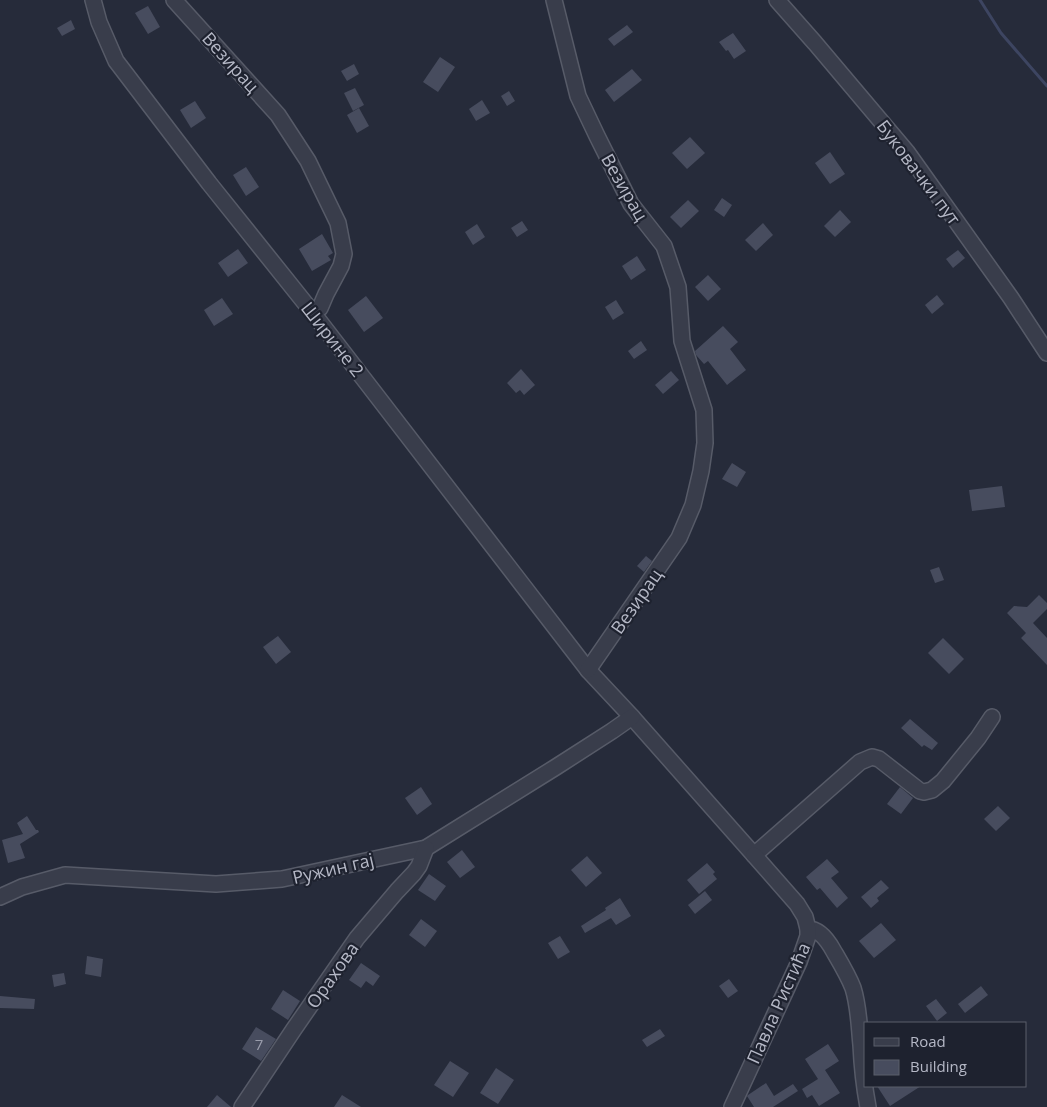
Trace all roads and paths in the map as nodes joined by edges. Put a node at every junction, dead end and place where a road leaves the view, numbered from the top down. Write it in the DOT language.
graph roads {
  1 [pos="93,0"];
  2 [pos="174,0"];
  3 [pos="554,0"];
  4 [pos="778,0"];
  5 [pos="313,313"];
  6 [pos="1047,353"];
  7 [pos="588,670"];
  8 [pos="632,717"];
  9 [pos="992,717"];
  10 [pos="426,848"];
  11 [pos="754,855"];
  12 [pos="0,897"];
  13 [pos="808,930"];
  14 [pos="864,1056"];
  15 [pos="868,1088"];
  16 [pos="242,1107"];
  17 [pos="732,1107"];
  18 [pos="868,1107"];
  1 -- 5 [label="street, Ширине 2"];
  2 -- 5 [label="street, Везирац"];
  3 -- 7 [label="street, Везирац"];
  4 -- 6 [label="street, Буковачки пут"];
  5 -- 7 [label="street, Ширине 2"];
  7 -- 8 [label="street"];
  8 -- 10 [label="street, Ружин гај"];
  8 -- 11 [label="street"];
  9 -- 11 [label="street"];
  10 -- 12 [label="street, Ружин гај"];
  10 -- 16 [label="street, Орахова"];
  11 -- 13 [label="street, Павла Ристића"];
  13 -- 14 [label="street"];
  13 -- 17 [label="street, Павла Ристића"];
  15 -- 18 [label="street"];
}
